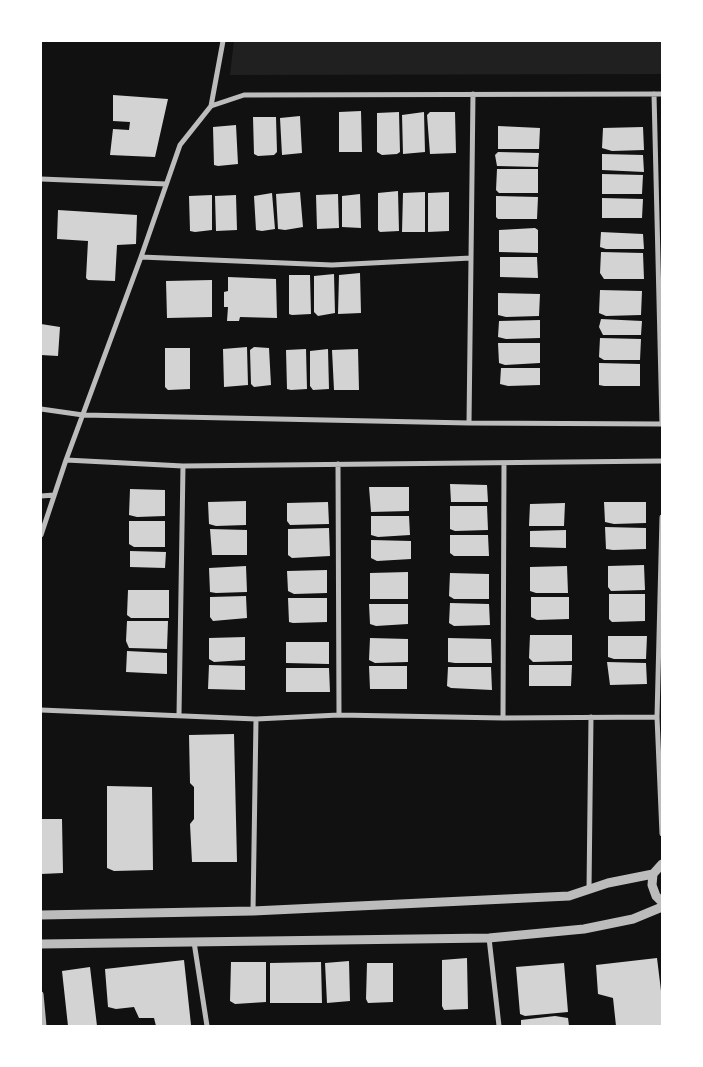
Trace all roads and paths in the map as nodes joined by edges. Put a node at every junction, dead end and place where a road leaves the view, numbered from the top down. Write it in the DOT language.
graph roads {
  1 [pos="224,41"];
  2 [pos="474,94"];
  3 [pos="654,94"];
  4 [pos="662,94"];
  5 [pos="211,106"];
  6 [pos="41,179"];
  7 [pos="166,184"];
  8 [pos="141,257"];
  9 [pos="471,258"];
  10 [pos="41,410"];
  11 [pos="83,415"];
  12 [pos="469,423"];
  13 [pos="662,424"];
  14 [pos="66,460"];
  15 [pos="662,461"];
  16 [pos="504,463"];
  17 [pos="338,464"];
  18 [pos="183,466"];
  19 [pos="41,496"];
  20 [pos="54,496"];
  21 [pos="662,516"];
  22 [pos="41,535"];
  23 [pos="41,710"];
  24 [pos="179,715"];
  25 [pos="339,715"];
  26 [pos="591,717"];
  27 [pos="657,717"];
  28 [pos="503,718"];
  29 [pos="256,719"];
  30 [pos="662,834"];
  31 [pos="662,864"];
  32 [pos="653,874"];
  33 [pos="589,890"];
  34 [pos="662,902"];
  35 [pos="662,907"];
  36 [pos="253,911"];
  37 [pos="41,914"];
  38 [pos="489,938"];
  39 [pos="194,942"];
  40 [pos="41,944"];
  41 [pos="41,994"];
  42 [pos="44,1026"];
  43 [pos="207,1026"];
  44 [pos="499,1026"];
  1 -- 5 [label="street"];
  2 -- 3 [label="street"];
  2 -- 5 [label="street"];
  2 -- 9 [label="street"];
  3 -- 4 [label="street"];
  3 -- 13 [label="street"];
  5 -- 7 [label="street"];
  6 -- 7 [label="street"];
  7 -- 8 [label="street"];
  8 -- 9 [label="street"];
  8 -- 11 [label="street"];
  9 -- 12 [label="street"];
  10 -- 11 [label="street"];
  11 -- 12 [label="street"];
  11 -- 14 [label="street"];
  12 -- 13 [label="street"];
  14 -- 18 [label="street"];
  14 -- 20 [label="street"];
  15 -- 16 [label="street"];
  16 -- 17 [label="street"];
  16 -- 28 [label="street"];
  17 -- 18 [label="street"];
  17 -- 25 [label="street"];
  18 -- 24 [label="street"];
  19 -- 20 [label="street"];
  20 -- 22 [label="street"];
  21 -- 27 [label="street"];
  23 -- 24 [label="street"];
  24 -- 29 [label="street"];
  25 -- 28 [label="street"];
  25 -- 29 [label="street"];
  26 -- 27 [label="street"];
  26 -- 28 [label="street"];
  26 -- 33 [label="street"];
  27 -- 30 [label="street"];
  29 -- 36 [label="street"];
  31 -- 32 [label="street"];
  32 -- 33 [label="street"];
  32 -- 34 [label="street"];
  33 -- 36 [label="street"];
  35 -- 38 [label="street"];
  36 -- 37 [label="street"];
  38 -- 39 [label="street"];
  38 -- 44 [label="street"];
  39 -- 40 [label="street"];
  39 -- 43 [label="street"];
  41 -- 42 [label="street"];
}
